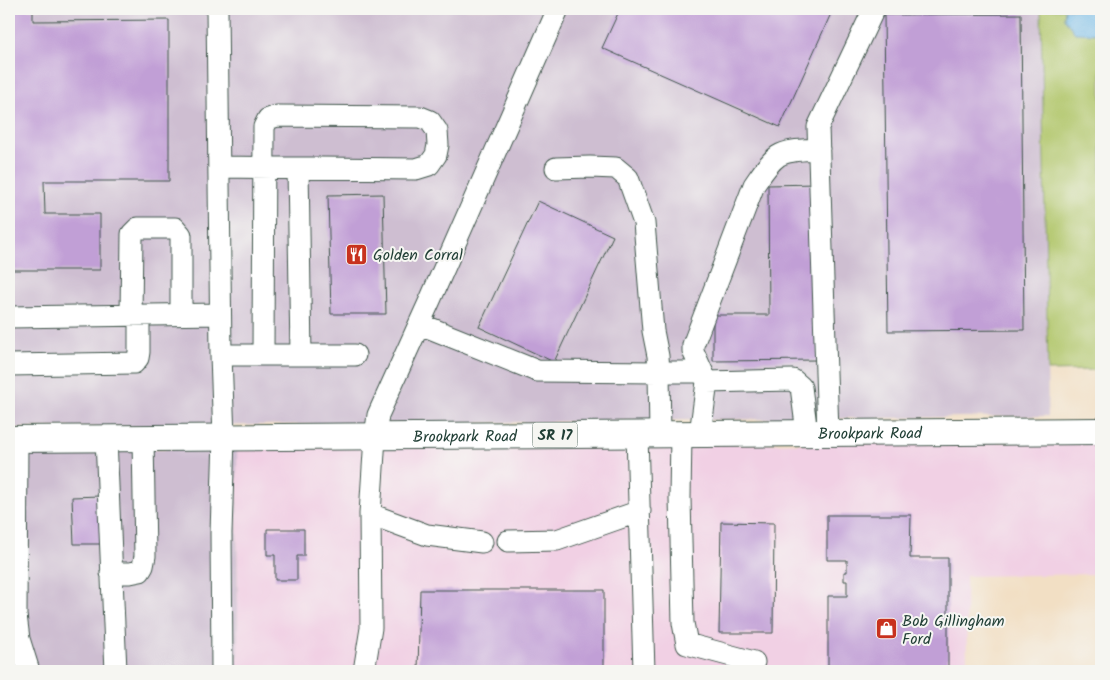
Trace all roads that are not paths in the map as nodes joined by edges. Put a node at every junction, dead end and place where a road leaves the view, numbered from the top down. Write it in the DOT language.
graph roads {
  1 [pos="217,9"];
  2 [pos="558,9"];
  3 [pos="874,9"];
  4 [pos="818,149"];
  5 [pos="219,167"];
  6 [pos="264,168"];
  7 [pos="298,168"];
  8 [pos="556,168"];
  9 [pos="181,314"];
  10 [pos="220,314"];
  11 [pos="135,315"];
  12 [pos="9,316"];
  13 [pos="420,324"];
  14 [pos="221,355"];
  15 [pos="264,355"];
  16 [pos="301,355"];
  17 [pos="355,356"];
  18 [pos="9,365"];
  19 [pos="659,372"];
  20 [pos="704,377"];
  21 [pos="1101,431"];
  22 [pos="818,433"];
  23 [pos="670,435"];
  24 [pos="374,437"];
  25 [pos="143,438"];
  26 [pos="224,438"];
  27 [pos="13,439"];
  28 [pos="106,439"];
  29 [pos="640,511"];
  30 [pos="370,514"];
  31 [pos="508,541"];
  32 [pos="482,542"];
  33 [pos="111,573"];
  34 [pos="754,662"];
  35 [pos="29,671"];
  36 [pos="116,671"];
  37 [pos="222,671"];
  38 [pos="364,671"];
  39 [pos="644,671"];
  1 -- 5 [label="lane"];
  2 -- 13 [label="lane"];
  3 -- 4 [label="lane"];
  4 -- 20 [label="lane"];
  4 -- 22 [label="lane"];
  5 -- 6 [label="lane"];
  5 -- 10 [label="lane"];
  6 -- 7 [label="lane"];
  6 -- 7 [label="lane"];
  6 -- 15 [label="lane"];
  7 -- 16 [label="lane"];
  8 -- 19 [label="lane"];
  9 -- 10 [label="lane"];
  9 -- 11 [label="lane"];
  9 -- 11 [label="lane"];
  10 -- 14 [label="lane"];
  11 -- 12 [label="lane"];
  11 -- 18 [label="lane"];
  13 -- 19 [label="lane"];
  13 -- 24 [label="lane"];
  14 -- 15 [label="lane"];
  14 -- 26 [label="lane"];
  15 -- 16 [label="lane"];
  16 -- 17 [label="lane"];
  19 -- 20 [label="lane"];
  19 -- 23 [label="lane"];
  20 -- 22 [label="lane"];
  20 -- 23 [label="lane"];
  21 -- 22 [label="main road, Brookpark Road / SR 17"];
  22 -- 23 [label="main road, Brookpark Road / SR 17"];
  23 -- 24 [label="main road, Brookpark Road / SR 17"];
  23 -- 29 [label="lane"];
  23 -- 34 [label="lane"];
  24 -- 26 [label="main road, Brookpark Road / SR 17"];
  24 -- 30 [label="lane"];
  25 -- 26 [label="main road, Brookpark Road / SR 17"];
  25 -- 28 [label="main road, Brookpark Road / SR 17"];
  25 -- 33 [label="lane"];
  26 -- 37 [label="lane"];
  27 -- 28 [label="main road, Brookpark Road / SR 17"];
  27 -- 35 [label="lane"];
  28 -- 33 [label="lane"];
  29 -- 31 [label="lane"];
  29 -- 39 [label="lane"];
  30 -- 32 [label="lane"];
  30 -- 38 [label="lane"];
  33 -- 36 [label="lane"];
}
